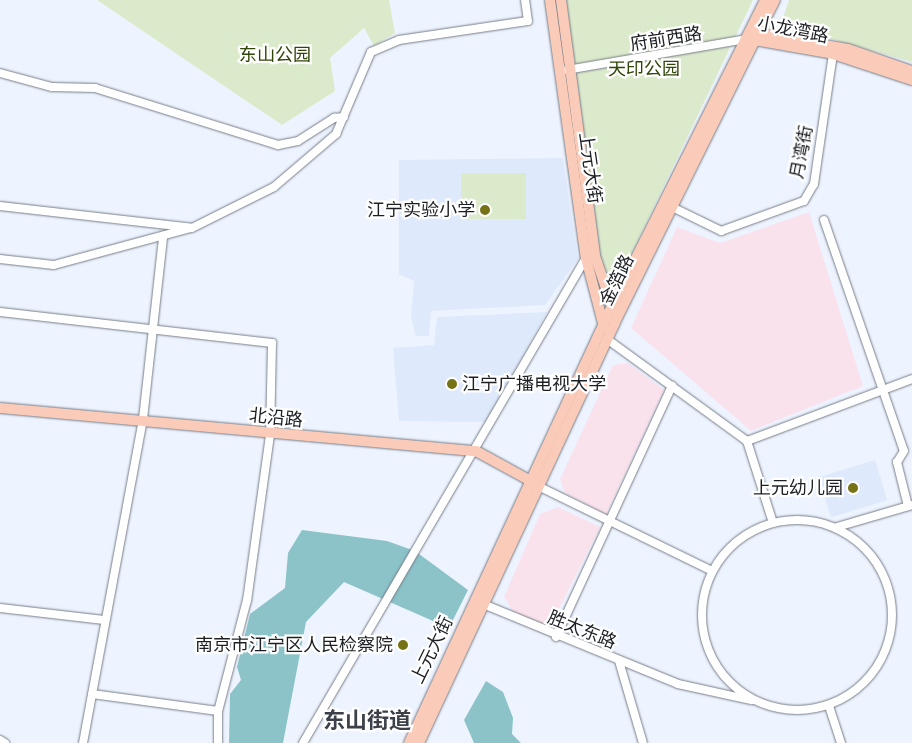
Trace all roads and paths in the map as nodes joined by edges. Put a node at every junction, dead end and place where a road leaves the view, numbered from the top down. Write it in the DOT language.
graph roads {
  1 [pos="525,0"];
  2 [pos="550,0"];
  3 [pos="561,0"];
  4 [pos="765,0"];
  5 [pos="775,0"];
  6 [pos="753,36"];
  7 [pos="833,54"];
  8 [pos="565,70"];
  9 [pos="912,71"];
  10 [pos="0,73"];
  11 [pos="912,80"];
  12 [pos="344,117"];
  13 [pos="0,206"];
  14 [pos="672,207"];
  15 [pos="824,220"];
  16 [pos="192,228"];
  17 [pos="162,238"];
  18 [pos="586,258"];
  19 [pos="0,259"];
  20 [pos="612,306"];
  21 [pos="0,312"];
  22 [pos="615,322"];
  23 [pos="603,325"];
  24 [pos="152,329"];
  25 [pos="607,339"];
  26 [pos="912,380"];
  27 [pos="672,386"];
  28 [pos="883,390"];
  29 [pos="0,408"];
  30 [pos="143,419"];
  31 [pos="270,435"];
  32 [pos="747,440"];
  33 [pos="476,451"];
  34 [pos="536,484"];
  35 [pos="910,505"];
  36 [pos="611,522"];
  37 [pos="773,523"];
  38 [pos="837,527"];
  39 [pos="712,571"];
  40 [pos="494,576"];
  41 [pos="483,604"];
  42 [pos="0,608"];
  43 [pos="104,620"];
  44 [pos="556,637"];
  45 [pos="619,661"];
  46 [pos="92,694"];
  47 [pos="753,701"];
  48 [pos="828,706"];
  49 [pos="218,712"];
  50 [pos="0,740"];
  51 [pos="5,743"];
  52 [pos="83,743"];
  53 [pos="218,743"];
  54 [pos="304,743"];
  55 [pos="409,743"];
  56 [pos="419,743"];
  57 [pos="643,743"];
  58 [pos="841,743"];
  1 -- 12 [label="street"];
  2 -- 8 [label="main road, 上元大街"];
  3 -- 8 [label="main road, 上元大街"];
  4 -- 6 [label="main road, 金箔路"];
  5 -- 6 [label="main road, 金箔路"];
  6 -- 7 [label="main road, 小龙湾路"];
  6 -- 8 [label="street, 府前西路"];
  6 -- 9 [label="main road, 小龙湾路"];
  6 -- 14 [label="main road, 金箔路"];
  6 -- 20 [label="main road, 金箔路"];
  7 -- 11 [label="main road, 小龙湾路"];
  7 -- 14 [label="street, 月湾街"];
  8 -- 18 [label="main road, 上元大街"];
  8 -- 20 [label="main road, 上元大街"];
  10 -- 12 [label="street"];
  12 -- 16 [label="street"];
  13 -- 16 [label="street"];
  14 -- 22 [label="main road, 金箔路"];
  15 -- 28 [label="street"];
  16 -- 17 [label="street"];
  17 -- 19 [label="street"];
  17 -- 24 [label="street"];
  18 -- 23 [label="main road, 上元大街"];
  18 -- 33 [label="street"];
  20 -- 22 [label="main road, 上元大街"];
  20 -- 23 [label="main road, 金箔路"];
  21 -- 24 [label="street"];
  22 -- 25 [label="main road, 金箔路"];
  23 -- 25 [label="main road, 上元大街"];
  23 -- 34 [label="main road, 金箔路"];
  24 -- 30 [label="street"];
  24 -- 31 [label="street"];
  25 -- 27 [label="street"];
  25 -- 34 [label="main road, 金箔路"];
  26 -- 28 [label="street"];
  27 -- 32 [label="street"];
  27 -- 36 [label="street"];
  28 -- 32 [label="street"];
  28 -- 35 [label="street"];
  29 -- 30 [label="main road, 北沿路"];
  30 -- 31 [label="main road, 北沿路"];
  30 -- 43 [label="street"];
  31 -- 33 [label="main road, 北沿路"];
  31 -- 49 [label="street"];
  32 -- 37 [label="street"];
  33 -- 34 [label="main road, 北沿路"];
  33 -- 54 [label="street"];
  34 -- 36 [label="street"];
  34 -- 40 [label="main road, 金箔路"];
  35 -- 38 [label="street"];
  36 -- 39 [label="street"];
  36 -- 44 [label="street"];
  37 -- 38 [label="street"];
  37 -- 39 [label="street"];
  38 -- 48 [label="street"];
  39 -- 47 [label="street"];
  40 -- 41 [label="main road, 上元大街"];
  40 -- 55 [label="main road, 上元大街"];
  41 -- 44 [label="street, 胜太东路"];
  41 -- 56 [label="main road, 上元大街"];
  42 -- 43 [label="street"];
  43 -- 46 [label="street"];
  44 -- 45 [label="street, 胜太东路"];
  45 -- 47 [label="street"];
  45 -- 57 [label="street, 胜太东路"];
  46 -- 49 [label="street"];
  46 -- 52 [label="street"];
  47 -- 48 [label="street"];
  48 -- 58 [label="street"];
  49 -- 53 [label="street"];
  50 -- 51 [label="street"];
}
